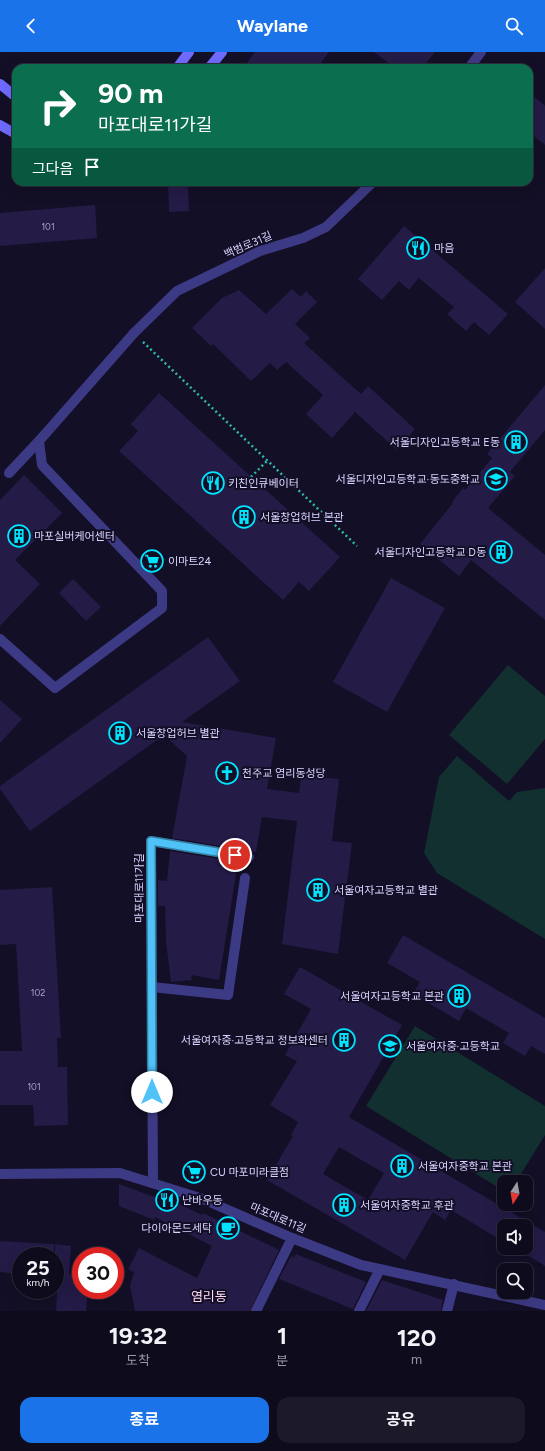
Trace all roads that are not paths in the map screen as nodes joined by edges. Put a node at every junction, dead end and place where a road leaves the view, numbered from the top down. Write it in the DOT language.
graph roads {
  1 [pos="189,52"];
  2 [pos="222,52"];
  3 [pos="481,52"];
  4 [pos="179,64"];
  5 [pos="212,64"];
  6 [pos="471,64"];
  7 [pos="0,84"];
  8 [pos="12,94"];
  9 [pos="0,125"];
  10 [pos="12,132"];
  11 [pos="369,186"];
  12 [pos="39,441"];
  13 [pos="9,473"];
  14 [pos="0,639"];
  15 [pos="249,857"];
  16 [pos="245,878"];
  17 [pos="152,986"];
  18 [pos="0,1174"];
  19 [pos="153,1183"];
  20 [pos="292,1238"];
  21 [pos="380,1269"];
  22 [pos="454,1284"];
  23 [pos="545,1305"];
  24 [pos="256,1311"];
  25 [pos="359,1311"];
  26 [pos="447,1311"];
  1 -- 4 [label="street"];
  2 -- 5 [label="street"];
  3 -- 6 [label="street"];
  7 -- 8 [label="street"];
  9 -- 10 [label="street"];
  11 -- 12 [label="street, 백범로31길"];
  12 -- 13 [label="street, 백범로31길"];
  12 -- 14 [label="street"];
  15 -- 17 [label="street, 마포대로11가길"];
  16 -- 17 [label="street"];
  17 -- 19 [label="street, 마포대로11가길"];
  18 -- 19 [label="street, 마포대로11길"];
  19 -- 20 [label="street, 마포대로11길"];
  20 -- 21 [label="street, 마포대로11길"];
  20 -- 24 [label="street"];
  21 -- 22 [label="street, 마포대로11길"];
  21 -- 25 [label="street"];
  22 -- 23 [label="street, 마포대로11길"];
  22 -- 26 [label="street"];
}
